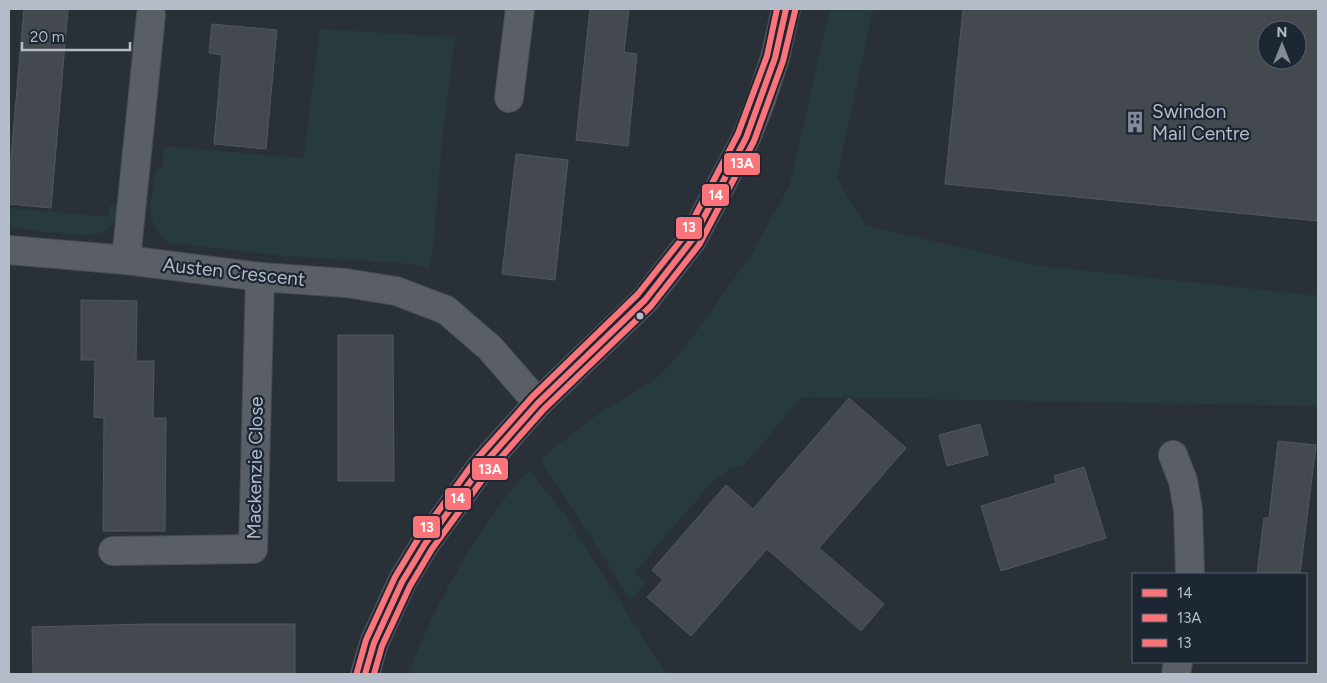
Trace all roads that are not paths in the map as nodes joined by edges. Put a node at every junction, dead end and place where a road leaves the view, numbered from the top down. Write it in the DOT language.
graph roads {
  1 [pos="520,9"];
  2 [pos="786,9"];
  3 [pos="152,15"];
  4 [pos="509,98"];
  5 [pos="9,250"];
  6 [pos="126,260"];
  7 [pos="260,277"];
  8 [pos="538,403"];
  9 [pos="1173,456"];
  10 [pos="113,551"];
  11 [pos="1190,573"];
  12 [pos="365,674"];
  1 -- 4 [label="street"];
  2 -- 8 [label="street"];
  3 -- 6 [label="street"];
  5 -- 6 [label="street, Austen Crescent"];
  6 -- 7 [label="street, Austen Crescent"];
  7 -- 8 [label="street, Austen Crescent"];
  7 -- 10 [label="street, Mackenzie Close"];
  8 -- 12 [label="street"];
  9 -- 11 [label="street"];
}
